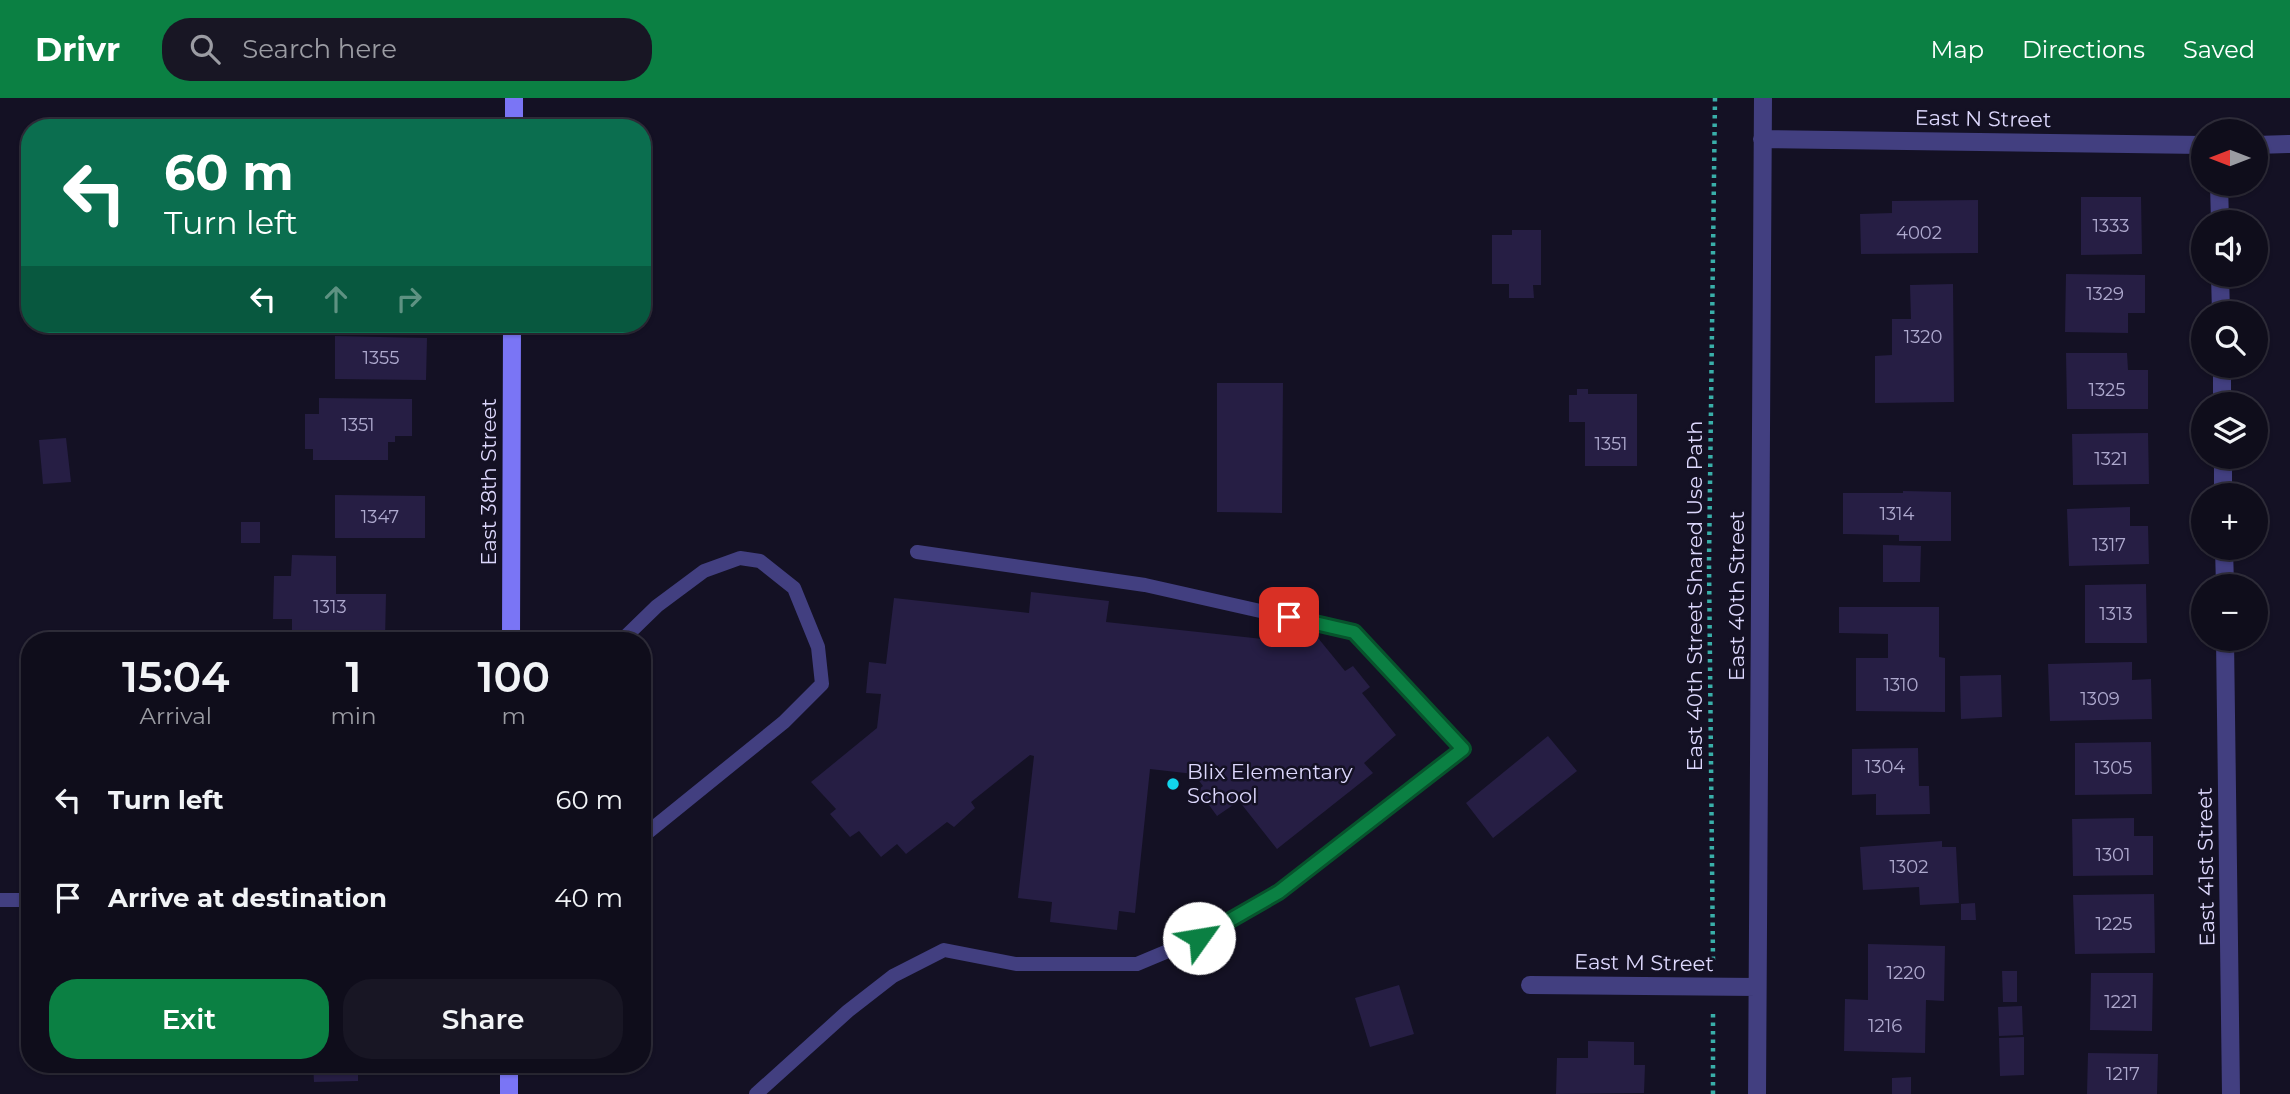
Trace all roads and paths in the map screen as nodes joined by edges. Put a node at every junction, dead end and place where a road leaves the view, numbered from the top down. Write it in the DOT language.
graph roads {
  1 [pos="514,98"];
  2 [pos="1715,98"];
  3 [pos="1763,98"];
  4 [pos="514,119"];
  5 [pos="1762,139"];
  6 [pos="2290,144"];
  7 [pos="2191,145"];
  8 [pos="2268,145"];
  9 [pos="512,333"];
  10 [pos="917,552"];
  11 [pos="511,632"];
  12 [pos="630,632"];
  13 [pos="2225,651"];
  14 [pos="651,830"];
  15 [pos="0,900"];
  16 [pos="21,900"];
  17 [pos="1530,985"];
  18 [pos="1713,987"];
  19 [pos="1757,987"];
  20 [pos="509,1073"];
  21 [pos="509,1094"];
  22 [pos="756,1094"];
  23 [pos="1713,1094"];
  24 [pos="1757,1094"];
  25 [pos="2231,1094"];
  1 -- 4 [label="main road"];
  2 -- 18 [label="path, East 40th Street Shared Use Path"];
  3 -- 5 [label="street, East 40th Street"];
  5 -- 7 [label="street, East N Street"];
  5 -- 19 [label="street, East 40th Street"];
  6 -- 8 [label="street"];
  9 -- 11 [label="main road, East 38th Street"];
  10 -- 22 [label="lane"];
  12 -- 14 [label="lane"];
  13 -- 25 [label="street, East 41st Street"];
  15 -- 16 [label="lane"];
  17 -- 18 [label="street, East M Street"];
  18 -- 19 [label="street, East M Street"];
  18 -- 23 [label="path, East 40th Street Shared Use Path"];
  19 -- 24 [label="street, East 40th Street"];
  20 -- 21 [label="main road"];
}
